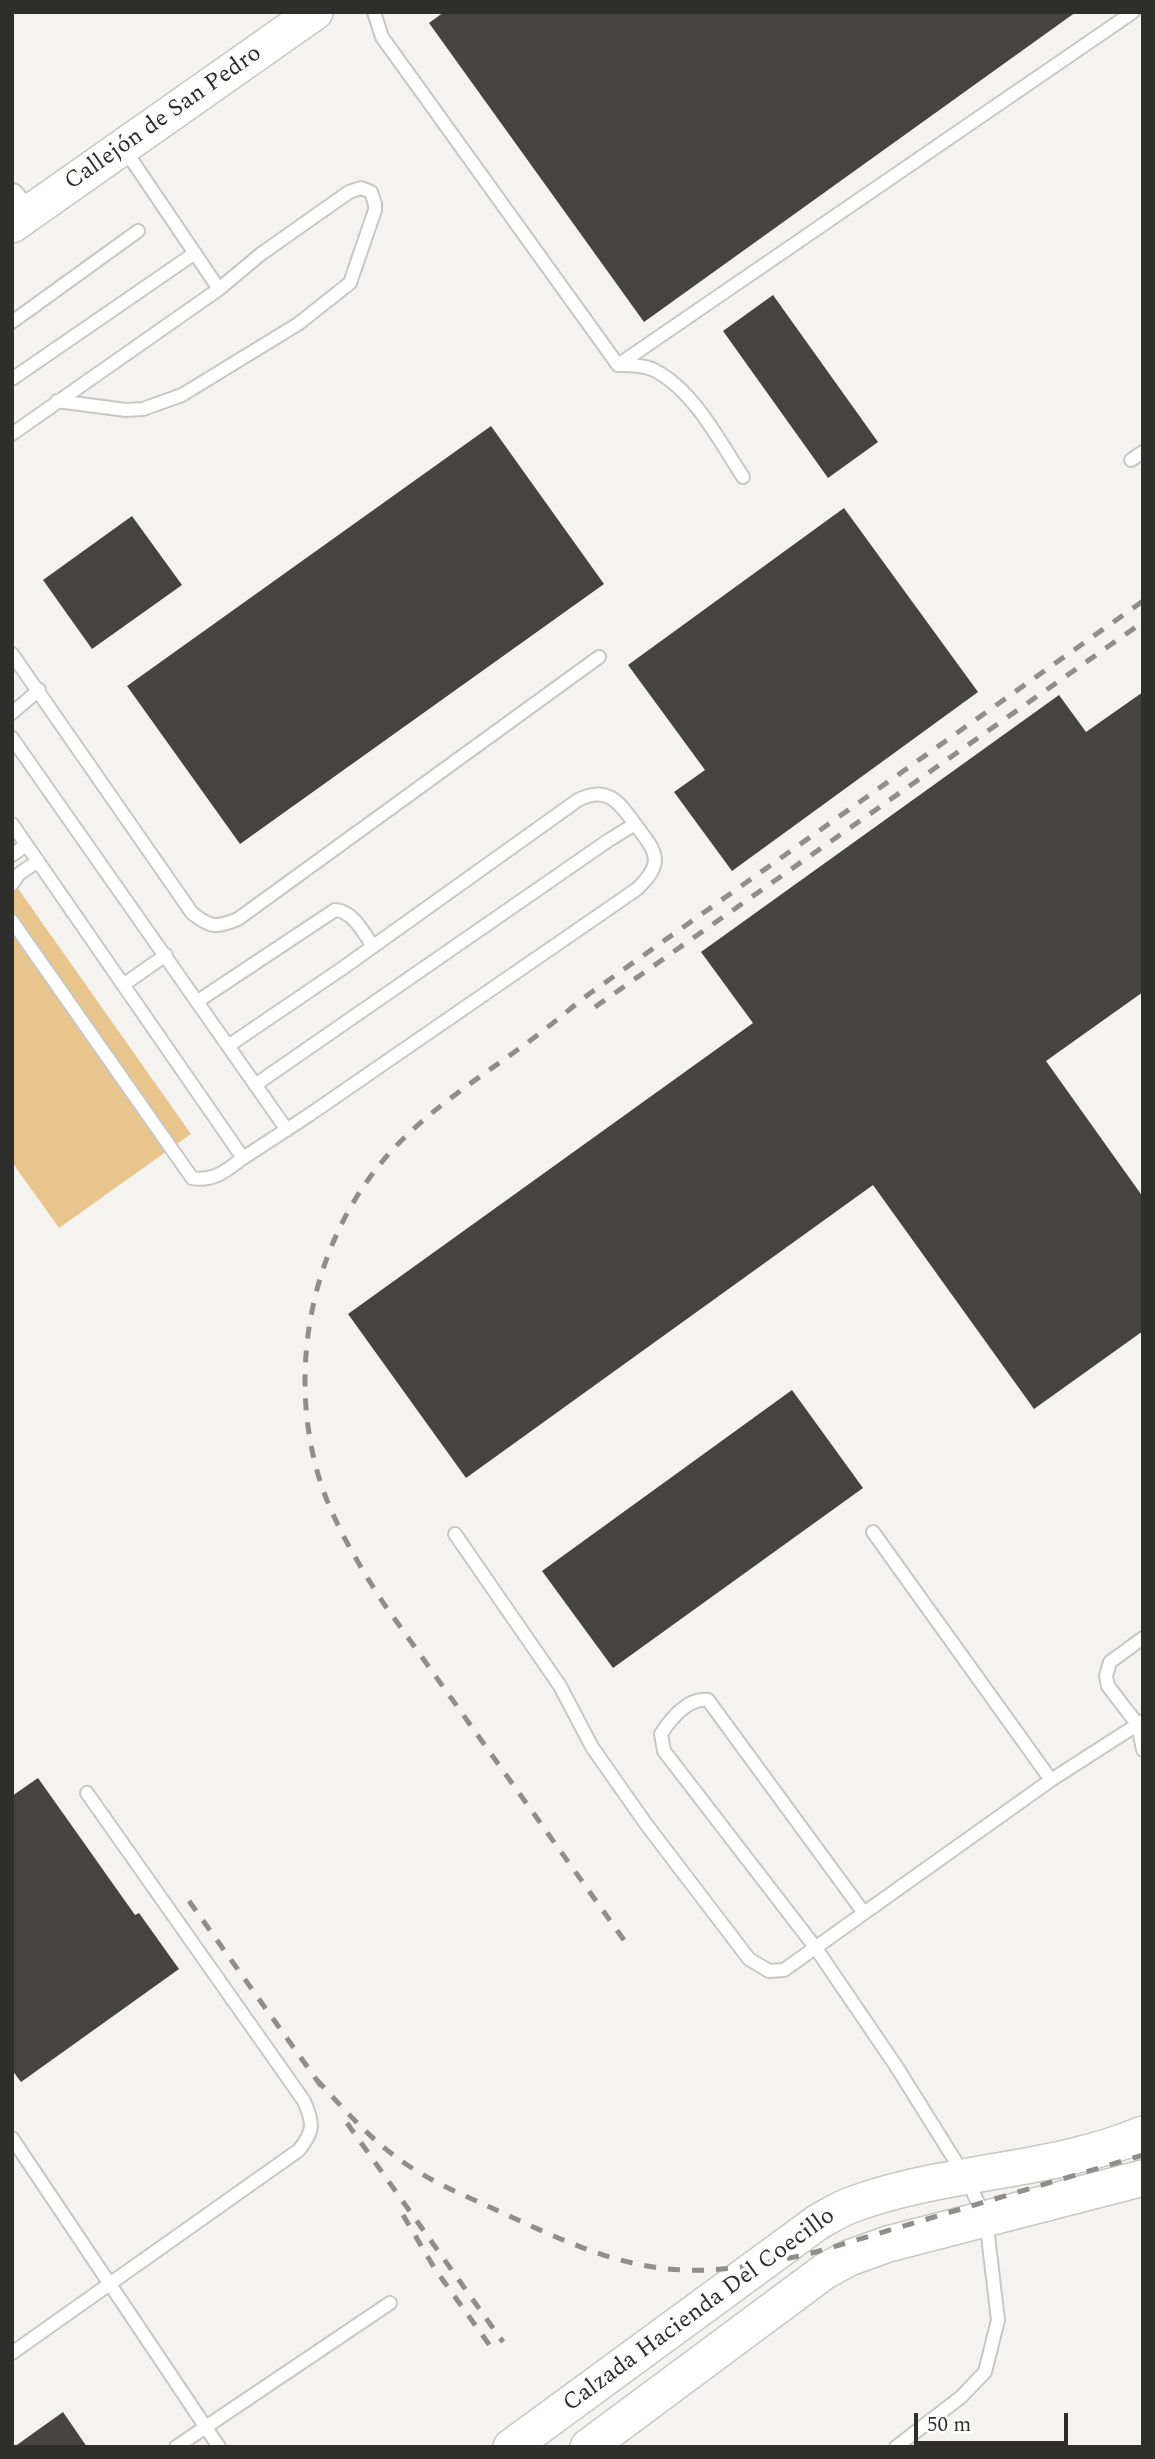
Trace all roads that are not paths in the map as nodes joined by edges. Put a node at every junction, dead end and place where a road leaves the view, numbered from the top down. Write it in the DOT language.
graph roads {
  1 [pos="315,12"];
  2 [pos="374,12"];
  3 [pos="1133,12"];
  4 [pos="124,148"];
  5 [pos="17,212"];
  6 [pos="138,231"];
  7 [pos="195,253"];
  8 [pos="219,289"];
  9 [pos="12,321"];
  10 [pos="618,365"];
  11 [pos="12,379"];
  12 [pos="57,401"];
  13 [pos="12,434"];
  14 [pos="1143,452"];
  15 [pos="1131,460"];
  16 [pos="743,477"];
  17 [pos="599,657"];
  18 [pos="14,662"];
  19 [pos="39,690"];
  20 [pos="12,713"];
  21 [pos="12,738"];
  22 [pos="12,824"];
  23 [pos="635,824"];
  24 [pos="26,845"];
  25 [pos="12,855"];
  26 [pos="38,861"];
  27 [pos="12,884"];
  28 [pos="12,921"];
  29 [pos="372,945"];
  30 [pos="166,955"];
  31 [pos="123,985"];
  32 [pos="198,1001"];
  33 [pos="229,1046"];
  34 [pos="255,1085"];
  35 [pos="287,1130"];
  36 [pos="243,1158"];
  37 [pos="873,1532"];
  38 [pos="454,1534"];
  39 [pos="1143,1638"];
  40 [pos="1140,1723"];
  41 [pos="1143,1750"];
  42 [pos="1051,1780"];
  43 [pos="87,1793"];
  44 [pos="864,1913"];
  45 [pos="815,1947"];
  46 [pos="1143,2134"];
  47 [pos="12,2138"];
  48 [pos="966,2178"];
  49 [pos="1143,2178"];
  50 [pos="986,2219"];
  51 [pos="112,2285"];
  52 [pos="390,2303"];
  53 [pos="12,2353"];
  54 [pos="206,2427"];
  55 [pos="176,2447"];
  56 [pos="219,2447"];
  57 [pos="511,2447"];
  58 [pos="589,2447"];
  59 [pos="896,2447"];
  1 -- 4 [label="main road, Callejón de San Pedro"];
  2 -- 10 [label="lane"];
  3 -- 10 [label="lane"];
  4 -- 5 [label="main road, Callejón de San Pedro"];
  4 -- 7 [label="lane"];
  6 -- 9 [label="lane"];
  7 -- 8 [label="lane"];
  7 -- 11 [label="lane"];
  8 -- 12 [label="lane"];
  8 -- 12 [label="lane"];
  10 -- 16 [label="lane"];
  12 -- 13 [label="lane"];
  14 -- 15 [label="lane"];
  17 -- 19 [label="lane"];
  18 -- 19 [label="lane"];
  19 -- 20 [label="lane"];
  21 -- 30 [label="lane"];
  22 -- 24 [label="lane"];
  23 -- 29 [label="lane"];
  23 -- 34 [label="lane"];
  23 -- 35 [label="lane"];
  24 -- 25 [label="lane"];
  24 -- 26 [label="lane"];
  26 -- 27 [label="lane"];
  26 -- 31 [label="lane"];
  28 -- 36 [label="lane"];
  29 -- 32 [label="lane"];
  29 -- 33 [label="lane"];
  30 -- 31 [label="lane"];
  30 -- 32 [label="lane"];
  31 -- 36 [label="lane"];
  32 -- 33 [label="lane"];
  33 -- 34 [label="lane"];
  34 -- 35 [label="lane"];
  35 -- 36 [label="lane"];
  37 -- 42 [label="lane"];
  38 -- 45 [label="lane"];
  39 -- 40 [label="lane"];
  40 -- 41 [label="lane"];
  40 -- 42 [label="lane"];
  42 -- 44 [label="lane"];
  43 -- 51 [label="lane"];
  44 -- 45 [label="lane"];
  44 -- 45 [label="lane"];
  45 -- 48 [label="lane"];
  46 -- 48 [label="main road, Calzada Hacienda Del Coecillo"];
  47 -- 51 [label="lane"];
  48 -- 50 [label="lane"];
  48 -- 57 [label="main road, Calzada Hacienda Del Coecillo"];
  49 -- 50 [label="main road, Calzada Hacienda Del Coecillo"];
  50 -- 58 [label="main road, Calzada Hacienda Del Coecillo"];
  50 -- 59 [label="lane"];
  51 -- 53 [label="lane"];
  51 -- 54 [label="lane"];
  52 -- 54 [label="lane"];
  54 -- 55 [label="lane"];
  54 -- 56 [label="lane"];
}
